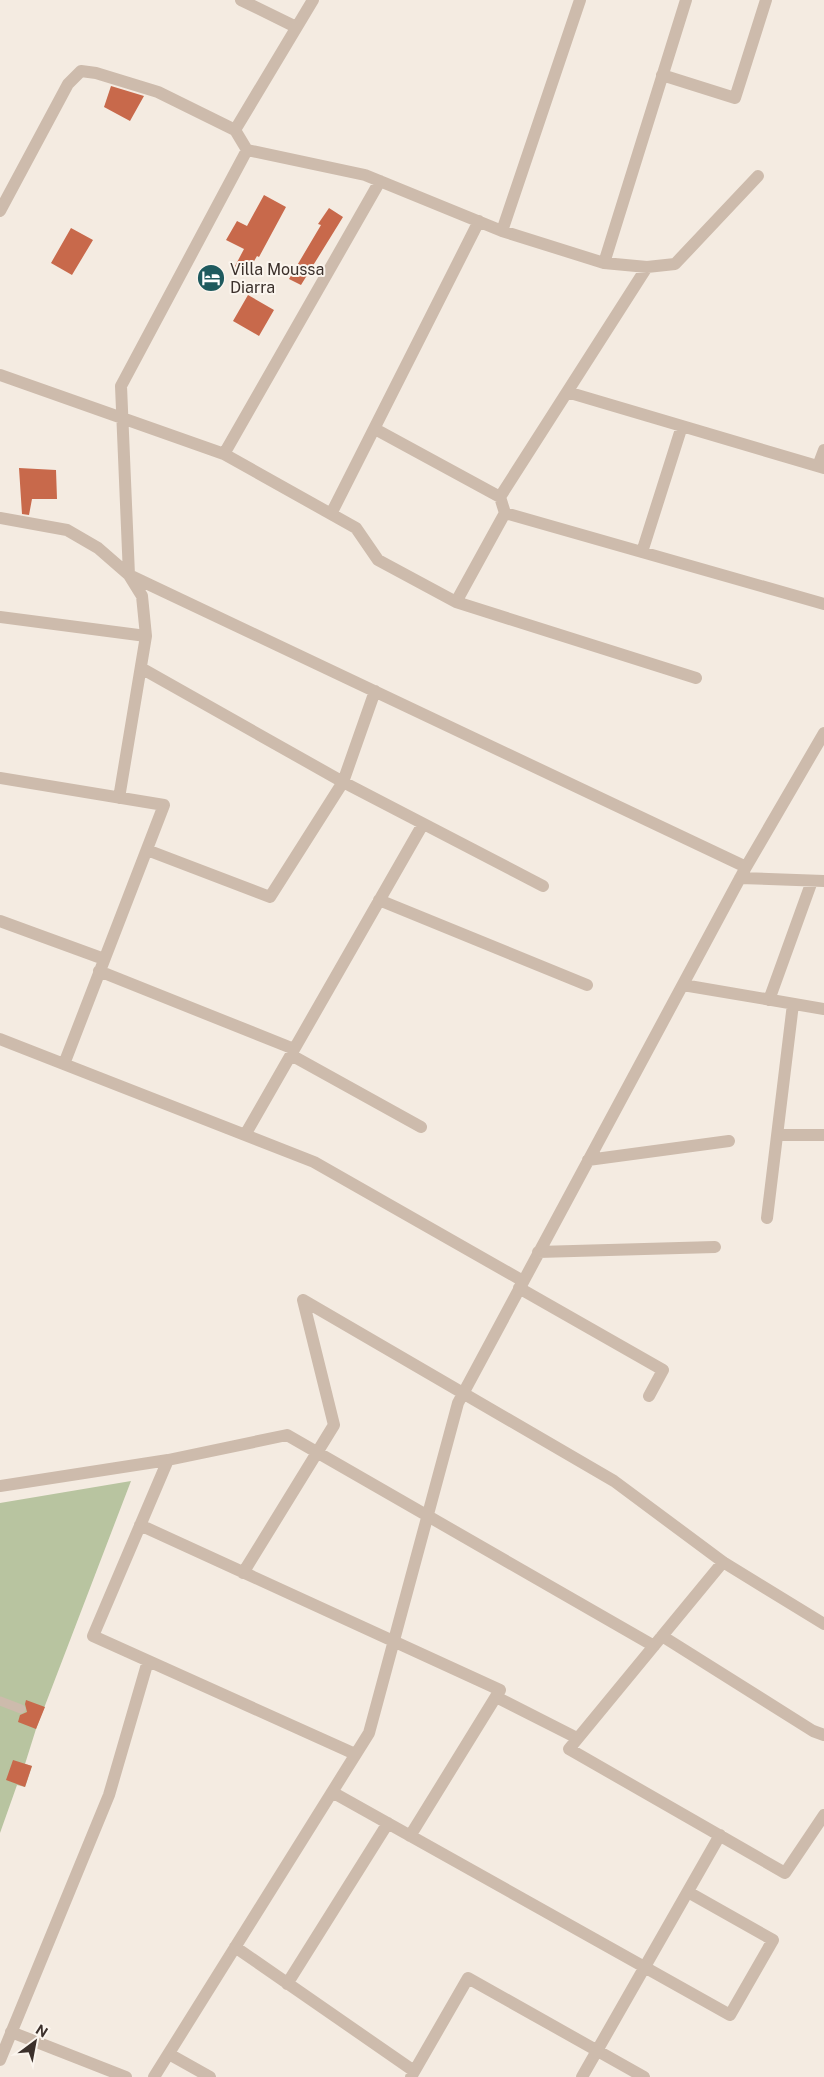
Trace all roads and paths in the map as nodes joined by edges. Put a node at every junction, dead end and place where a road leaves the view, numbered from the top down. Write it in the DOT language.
graph roads {
  1 [pos="241,0"];
  2 [pos="313,0"];
  3 [pos="580,0"];
  4 [pos="686,0"];
  5 [pos="766,0"];
  6 [pos="296,27"];
  7 [pos="662,75"];
  8 [pos="235,130"];
  9 [pos="247,150"];
  10 [pos="758,176"];
  11 [pos="380,181"];
  12 [pos="0,212"];
  13 [pos="479,221"];
  14 [pos="502,231"];
  15 [pos="604,263"];
  16 [pos="647,267"];
  17 [pos="0,375"];
  18 [pos="567,392"];
  19 [pos="123,418"];
  20 [pos="682,426"];
  21 [pos="374,429"];
  22 [pos="824,450"];
  23 [pos="224,454"];
  24 [pos="821,467"];
  25 [pos="500,496"];
  26 [pos="505,513"];
  27 [pos="331,514"];
  28 [pos="0,518"];
  29 [pos="642,552"];
  30 [pos="129,575"];
  31 [pos="456,602"];
  32 [pos="824,604"];
  33 [pos="0,616"];
  34 [pos="146,636"];
  35 [pos="141,668"];
  36 [pos="696,678"];
  37 [pos="375,691"];
  38 [pos="824,733"];
  39 [pos="0,778"];
  40 [pos="343,782"];
  41 [pos="119,798"];
  42 [pos="423,824"];
  43 [pos="147,850"];
  44 [pos="743,872"];
  45 [pos="818,881"];
  46 [pos="543,886"];
  47 [pos="379,900"];
  48 [pos="0,921"];
  49 [pos="104,959"];
  50 [pos="99,971"];
  51 [pos="683,984"];
  52 [pos="586,985"];
  53 [pos="769,1000"];
  54 [pos="793,1004"];
  55 [pos="824,1009"];
  56 [pos="0,1039"];
  57 [pos="292,1052"];
  58 [pos="64,1064"];
  59 [pos="421,1127"];
  60 [pos="245,1135"];
  61 [pos="778,1135"];
  62 [pos="824,1135"];
  63 [pos="729,1141"];
  64 [pos="588,1160"];
  65 [pos="768,1218"];
  66 [pos="715,1246"];
  67 [pos="538,1252"];
  68 [pos="521,1284"];
  69 [pos="463,1393"];
  70 [pos="649,1396"];
  71 [pos="317,1452"];
  72 [pos="168,1460"];
  73 [pos="0,1486"];
  74 [pos="427,1515"];
  75 [pos="140,1525"];
  76 [pos="723,1562"];
  77 [pos="244,1572"];
  78 [pos="824,1624"];
  79 [pos="393,1641"];
  80 [pos="658,1641"];
  81 [pos="148,1661"];
  82 [pos="496,1697"];
  83 [pos="0,1701"];
  84 [pos="21,1709"];
  85 [pos="824,1735"];
  86 [pos="578,1738"];
  87 [pos="356,1754"];
  88 [pos="332,1792"];
  89 [pos="824,1815"];
  90 [pos="388,1823"];
  91 [pos="720,1835"];
  92 [pos="410,1836"];
  93 [pos="688,1892"];
  94 [pos="235,1947"];
  95 [pos="645,1968"];
  96 [pos="288,1984"];
  97 [pos="11,2032"];
  98 [pos="597,2051"];
  99 [pos="169,2054"];
  100 [pos="0,2060"];
  101 [pos="412,2074"];
  102 [pos="126,2077"];
  103 [pos="154,2077"];
  104 [pos="210,2077"];
  105 [pos="582,2077"];
  106 [pos="644,2077"];
  1 -- 6 [label="street"];
  2 -- 6 [label="street"];
  3 -- 14 [label="street"];
  4 -- 7 [label="street"];
  5 -- 7 [label="street"];
  6 -- 8 [label="street"];
  7 -- 15 [label="street"];
  8 -- 9 [label="street"];
  8 -- 12 [label="street"];
  9 -- 11 [label="street"];
  9 -- 19 [label="street"];
  10 -- 16 [label="street"];
  11 -- 13 [label="street"];
  11 -- 23 [label="street"];
  13 -- 14 [label="street"];
  13 -- 21 [label="street"];
  14 -- 15 [label="street"];
  15 -- 16 [label="street"];
  16 -- 18 [label="street"];
  17 -- 19 [label="street"];
  18 -- 20 [label="street"];
  18 -- 25 [label="street"];
  19 -- 23 [label="street"];
  19 -- 30 [label="street"];
  20 -- 24 [label="street"];
  20 -- 29 [label="street"];
  21 -- 25 [label="street"];
  21 -- 27 [label="street"];
  22 -- 24 [label="street"];
  23 -- 27 [label="street"];
  25 -- 26 [label="street"];
  26 -- 29 [label="street"];
  26 -- 31 [label="street"];
  27 -- 31 [label="street"];
  28 -- 30 [label="street"];
  29 -- 32 [label="street"];
  30 -- 34 [label="street"];
  30 -- 37 [label="street"];
  31 -- 36 [label="street"];
  33 -- 34 [label="street"];
  34 -- 35 [label="street"];
  35 -- 40 [label="street"];
  35 -- 41 [label="street"];
  37 -- 40 [label="street"];
  37 -- 44 [label="street"];
  38 -- 44 [label="street"];
  39 -- 41 [label="street"];
  40 -- 42 [label="street"];
  40 -- 43 [label="street"];
  41 -- 43 [label="street"];
  42 -- 46 [label="street"];
  42 -- 47 [label="street"];
  43 -- 49 [label="street"];
  44 -- 45 [label="street"];
  44 -- 51 [label="street"];
  45 -- 53 [label="street"];
  47 -- 52 [label="street"];
  47 -- 57 [label="street"];
  48 -- 49 [label="street"];
  49 -- 50 [label="street"];
  50 -- 57 [label="street"];
  50 -- 58 [label="street"];
  51 -- 53 [label="street"];
  51 -- 64 [label="street"];
  53 -- 54 [label="street"];
  54 -- 55 [label="street"];
  54 -- 61 [label="street"];
  56 -- 58 [label="street"];
  57 -- 59 [label="street"];
  57 -- 60 [label="street"];
  58 -- 60 [label="street"];
  60 -- 68 [label="street"];
  61 -- 62 [label="street"];
  61 -- 65 [label="street"];
  63 -- 64 [label="street"];
  64 -- 67 [label="street"];
  66 -- 67 [label="street"];
  67 -- 68 [label="street"];
  68 -- 69 [label="street"];
  68 -- 70 [label="street"];
  69 -- 71 [label="street"];
  69 -- 74 [label="street"];
  69 -- 76 [label="street"];
  71 -- 72 [label="street"];
  71 -- 74 [label="street"];
  71 -- 77 [label="street"];
  72 -- 73 [label="street"];
  72 -- 75 [label="street"];
  74 -- 79 [label="street"];
  74 -- 80 [label="street"];
  75 -- 77 [label="street"];
  75 -- 81 [label="street"];
  76 -- 78 [label="street"];
  76 -- 80 [label="street"];
  77 -- 79 [label="street"];
  79 -- 82 [label="street"];
  79 -- 87 [label="street"];
  80 -- 85 [label="street"];
  80 -- 86 [label="street"];
  81 -- 87 [label="street"];
  81 -- 97 [label="street"];
  82 -- 86 [label="street"];
  82 -- 92 [label="street"];
  83 -- 84 [label="lane"];
  86 -- 91 [label="street"];
  87 -- 88 [label="street"];
  88 -- 90 [label="street"];
  88 -- 94 [label="street"];
  89 -- 91 [label="street"];
  90 -- 92 [label="street"];
  90 -- 96 [label="street"];
  91 -- 93 [label="street"];
  92 -- 95 [label="street"];
  93 -- 95 [label="street"];
  93 -- 95 [label="street"];
  94 -- 96 [label="street"];
  94 -- 99 [label="street"];
  95 -- 98 [label="street"];
  96 -- 101 [label="street"];
  97 -- 100 [label="street"];
  97 -- 102 [label="street"];
  98 -- 101 [label="street"];
  98 -- 105 [label="street"];
  98 -- 106 [label="street"];
  99 -- 103 [label="street"];
  99 -- 104 [label="street"];
}
